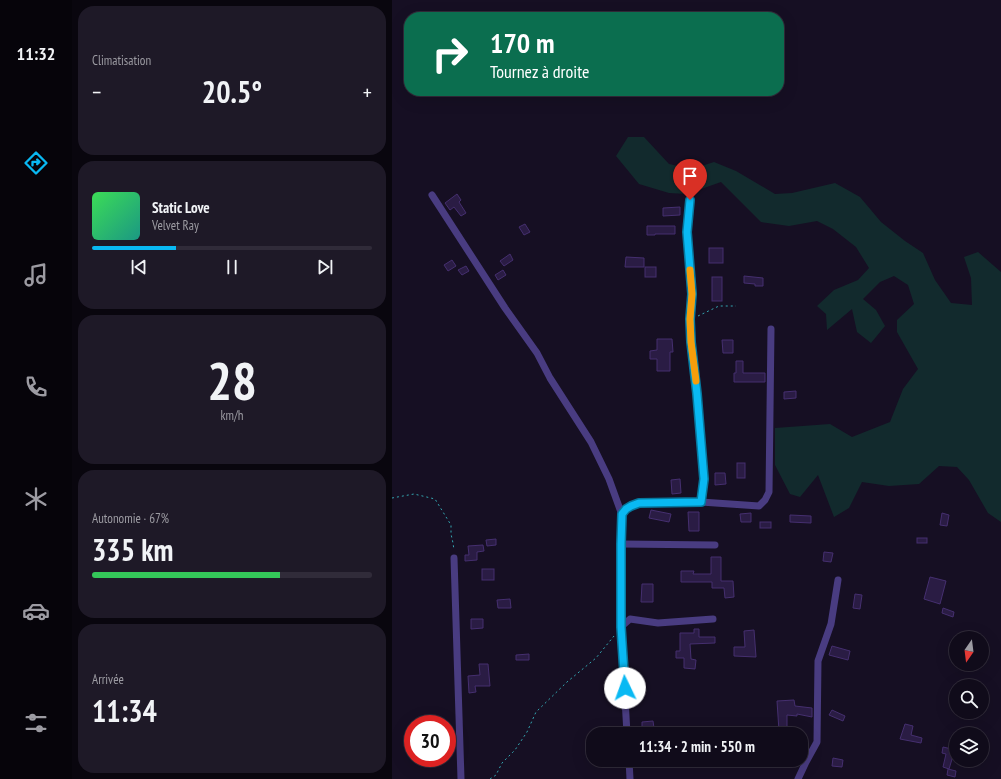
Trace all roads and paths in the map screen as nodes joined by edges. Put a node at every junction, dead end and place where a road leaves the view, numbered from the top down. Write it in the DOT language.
graph roads {
  1 [pos="432,194"];
  2 [pos="690,200"];
  3 [pos="736,306"];
  4 [pos="690,319"];
  5 [pos="771,329"];
  6 [pos="392,498"];
  7 [pos="701,502"];
  8 [pos="622,514"];
  9 [pos="621,544"];
  10 [pos="715,545"];
  11 [pos="454,558"];
  12 [pos="838,580"];
  13 [pos="713,618"];
  14 [pos="621,627"];
  15 [pos="627,727"];
  16 [pos="629,767"];
  17 [pos="460,779"];
  18 [pos="490,779"];
  19 [pos="630,779"];
  20 [pos="798,779"];
  1 -- 8 [label="street"];
  2 -- 4 [label="street"];
  3 -- 4 [label="path"];
  4 -- 7 [label="street"];
  5 -- 7 [label="street"];
  6 -- 11 [label="path"];
  7 -- 8 [label="street"];
  8 -- 9 [label="street"];
  9 -- 10 [label="street"];
  9 -- 14 [label="street"];
  11 -- 17 [label="street"];
  12 -- 20 [label="street"];
  13 -- 14 [label="street"];
  14 -- 15 [label="street"];
  14 -- 18 [label="path"];
  16 -- 19 [label="street"];
}
